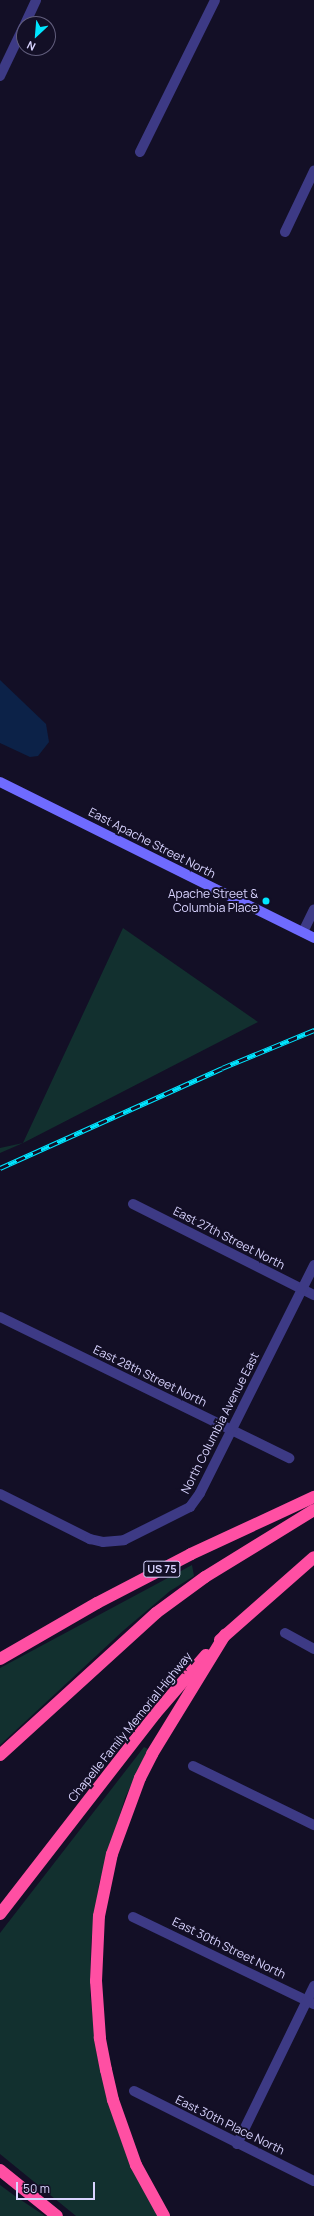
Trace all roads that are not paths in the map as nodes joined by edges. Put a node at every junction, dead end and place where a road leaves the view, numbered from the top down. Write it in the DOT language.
graph roads {
  1 [pos="36,0"];
  2 [pos="215,0"];
  3 [pos="28,16"];
  4 [pos="16,42"];
  5 [pos="0,76"];
  6 [pos="140,152"];
  7 [pos="314,171"];
  8 [pos="285,232"];
  9 [pos="0,782"];
  10 [pos="314,909"];
  11 [pos="303,932"];
  12 [pos="314,938"];
  13 [pos="133,1204"];
  14 [pos="314,1265"];
  15 [pos="303,1289"];
  16 [pos="314,1295"];
  17 [pos="0,1317"];
  18 [pos="231,1431"];
  19 [pos="289,1458"];
  20 [pos="0,1494"];
  21 [pos="314,1497"];
  22 [pos="314,1510"];
  23 [pos="314,1557"];
  24 [pos="284,1633"];
  25 [pos="225,1635"];
  26 [pos="314,1649"];
  27 [pos="0,1659"];
  28 [pos="0,1755"];
  29 [pos="193,1766"];
  30 [pos="314,1825"];
  31 [pos="29,1876"];
  32 [pos="0,1906"];
  33 [pos="0,1914"];
  34 [pos="133,1917"];
  35 [pos="314,1986"];
  36 [pos="311,2002"];
  37 [pos="134,2091"];
  38 [pos="238,2144"];
  39 [pos="0,2170"];
  40 [pos="314,2181"];
  41 [pos="57,2216"];
  42 [pos="164,2216"];
  1 -- 3 [label="street"];
  2 -- 6 [label="street"];
  4 -- 5 [label="street"];
  7 -- 8 [label="street"];
  9 -- 11 [label="main road, East Apache Street North"];
  10 -- 11 [label="street"];
  11 -- 12 [label="main road, East Apache Street North"];
  13 -- 15 [label="street, East 27th Street North"];
  14 -- 15 [label="street, North Columbia Avenue East"];
  15 -- 16 [label="street, East 27th Street North"];
  15 -- 18 [label="street, North Columbia Avenue East"];
  17 -- 18 [label="street, East 28th Street North"];
  18 -- 19 [label="street, East 28th Street North"];
  18 -- 20 [label="street, North Columbia Avenue East"];
  21 -- 27 [label="highway, US 75"];
  22 -- 28 [label="highway"];
  23 -- 25 [label="highway, Chapelle Family Memorial Highway"];
  24 -- 26 [label="street"];
  25 -- 31 [label="highway, Chapelle Family Memorial Highway"];
  25 -- 42 [label="highway"];
  29 -- 30 [label="street"];
  31 -- 32 [label="highway"];
  31 -- 33 [label="highway, Chapelle Family Memorial Highway"];
  34 -- 36 [label="street, East 30th Street North"];
  35 -- 36 [label="street"];
  36 -- 38 [label="street"];
  37 -- 38 [label="street, East 30th Place North"];
  38 -- 40 [label="street, East 30th Place North"];
  39 -- 41 [label="highway"];
}
